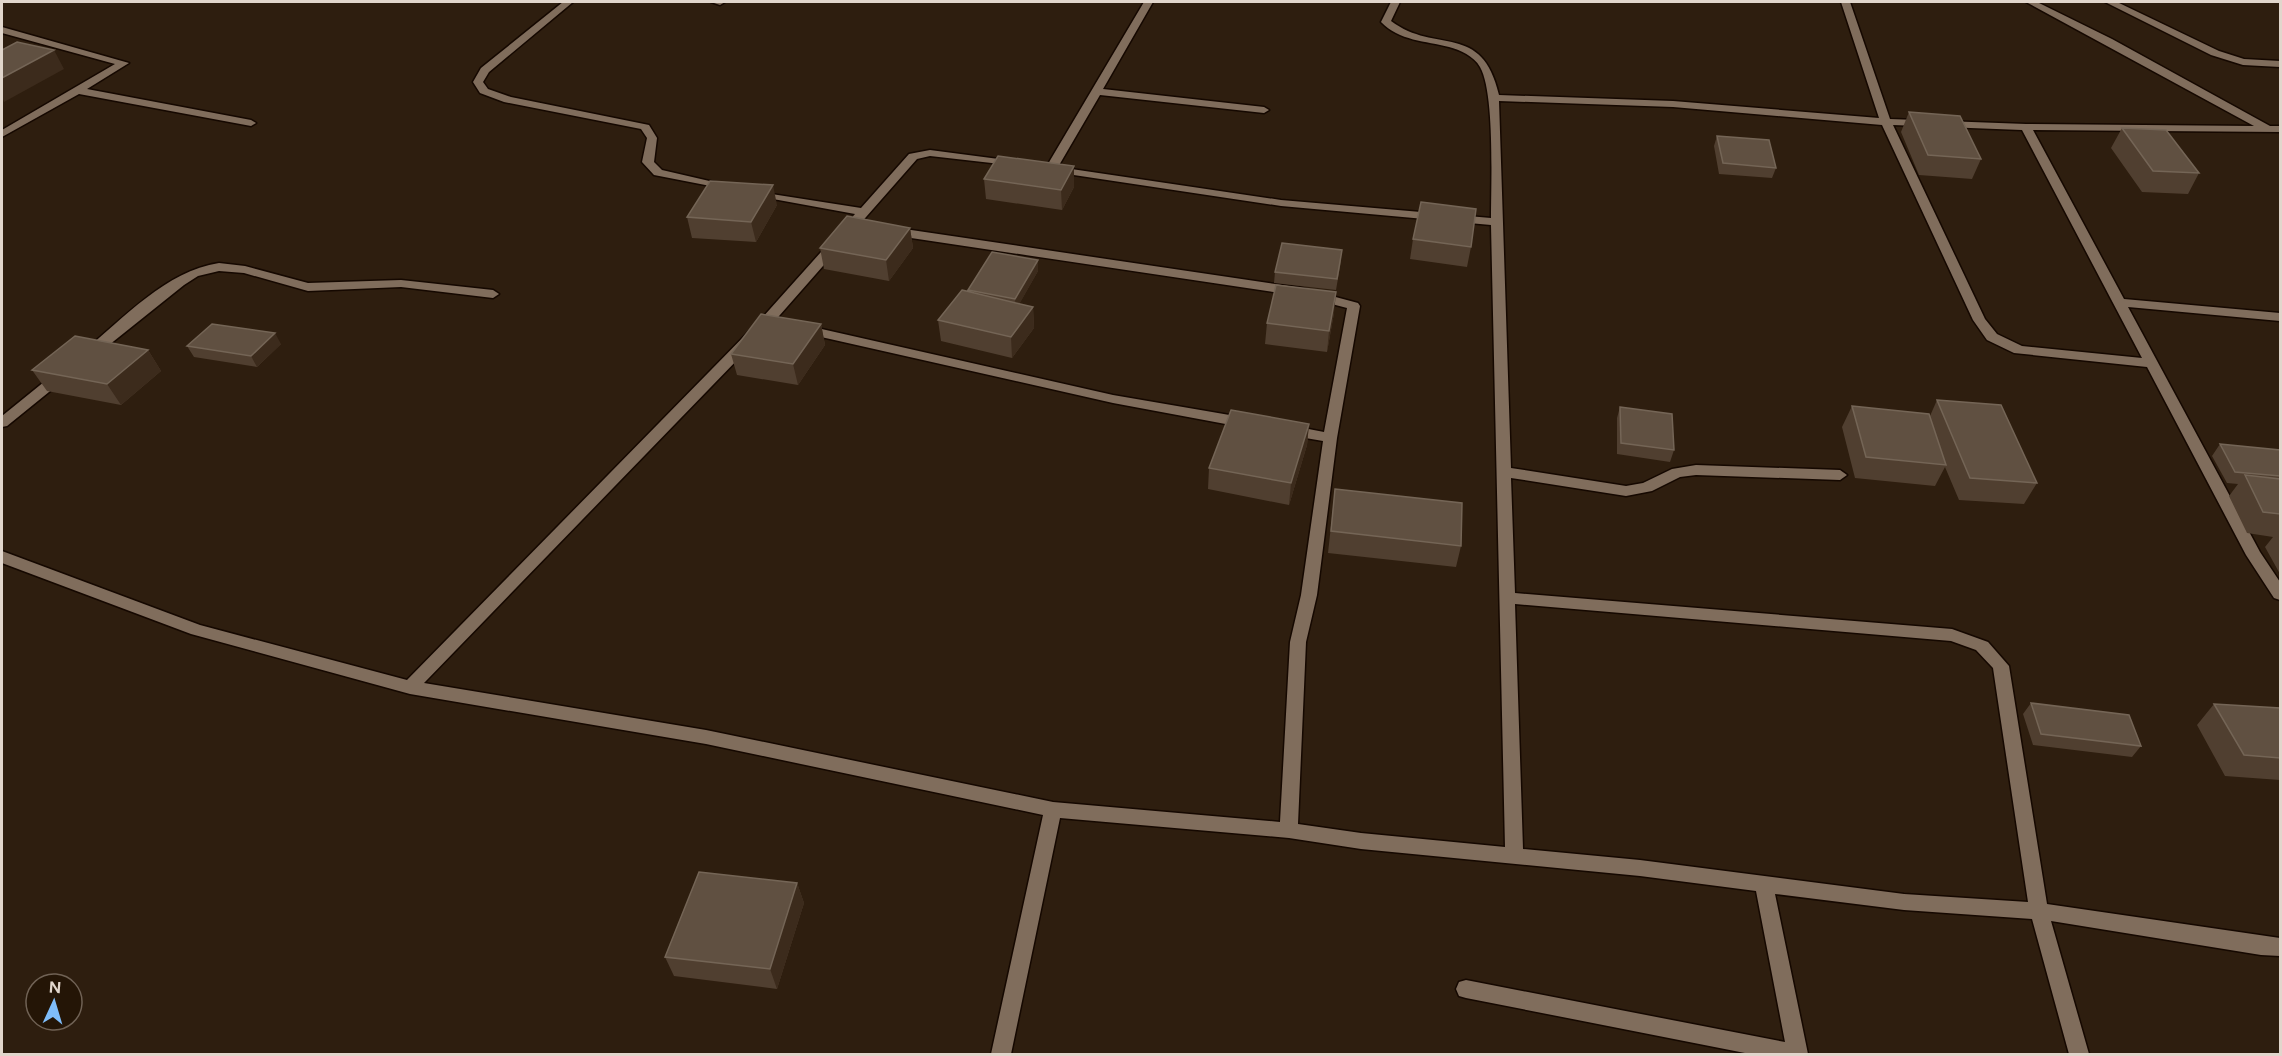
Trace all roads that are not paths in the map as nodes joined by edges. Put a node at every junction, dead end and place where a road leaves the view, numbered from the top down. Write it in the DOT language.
graph roads {
  1 [pos="568,2"];
  2 [pos="1148,2"];
  3 [pos="1395,2"];
  4 [pos="1846,2"];
  5 [pos="2031,2"];
  6 [pos="2110,2"];
  7 [pos="2,30"];
  8 [pos="2280,64"];
  9 [pos="77,90"];
  10 [pos="1096,91"];
  11 [pos="1494,98"];
  12 [pos="1264,111"];
  13 [pos="1886,122"];
  14 [pos="251,123"];
  15 [pos="2026,127"];
  16 [pos="2268,129"];
  17 [pos="2280,129"];
  18 [pos="2,134"];
  19 [pos="2280,139"];
  20 [pos="1040,168"];
  21 [pos="1497,222"];
  22 [pos="864,223"];
  23 [pos="494,294"];
  24 [pos="2119,302"];
  25 [pos="2280,317"];
  26 [pos="778,323"];
  27 [pos="2152,363"];
  28 [pos="2,423"];
  29 [pos="1330,438"];
  30 [pos="1504,472"];
  31 [pos="1840,474"];
  32 [pos="2,557"];
  33 [pos="2280,594"];
  34 [pos="1508,598"];
  35 [pos="410,687"];
  36 [pos="1053,810"];
  37 [pos="1290,830"];
  38 [pos="1514,856"];
  39 [pos="1764,884"];
  40 [pos="2040,910"];
  41 [pos="2261,946"];
  42 [pos="2280,947"];
  43 [pos="2280,956"];
  44 [pos="1466,989"];
  45 [pos="1000,1054"];
  46 [pos="1798,1054"];
  47 [pos="2079,1054"];
  1 -- 22 [label="street"];
  2 -- 10 [label="street"];
  3 -- 11 [label="street"];
  4 -- 13 [label="street"];
  5 -- 16 [label="street"];
  6 -- 8 [label="street"];
  7 -- 9 [label="street"];
  9 -- 14 [label="street"];
  9 -- 18 [label="street"];
  10 -- 12 [label="street"];
  10 -- 20 [label="street"];
  11 -- 13 [label="street"];
  11 -- 21 [label="street"];
  13 -- 15 [label="street"];
  13 -- 27 [label="street"];
  15 -- 16 [label="street"];
  15 -- 24 [label="street"];
  16 -- 17 [label="street"];
  16 -- 19 [label="street"];
  20 -- 21 [label="street"];
  20 -- 22 [label="street"];
  21 -- 30 [label="street"];
  22 -- 26 [label="street"];
  22 -- 29 [label="street"];
  23 -- 28 [label="street"];
  24 -- 25 [label="street"];
  24 -- 27 [label="street"];
  26 -- 29 [label="street"];
  26 -- 35 [label="street"];
  27 -- 33 [label="street"];
  29 -- 37 [label="street"];
  30 -- 31 [label="street"];
  30 -- 34 [label="street"];
  32 -- 35 [label="street"];
  34 -- 38 [label="street"];
  34 -- 40 [label="street"];
  35 -- 36 [label="street"];
  36 -- 37 [label="street"];
  36 -- 45 [label="street"];
  37 -- 38 [label="street"];
  38 -- 39 [label="street"];
  39 -- 40 [label="street"];
  39 -- 46 [label="street"];
  40 -- 41 [label="street"];
  40 -- 47 [label="street"];
  41 -- 42 [label="street"];
  41 -- 43 [label="street"];
  44 -- 46 [label="street"];
}
